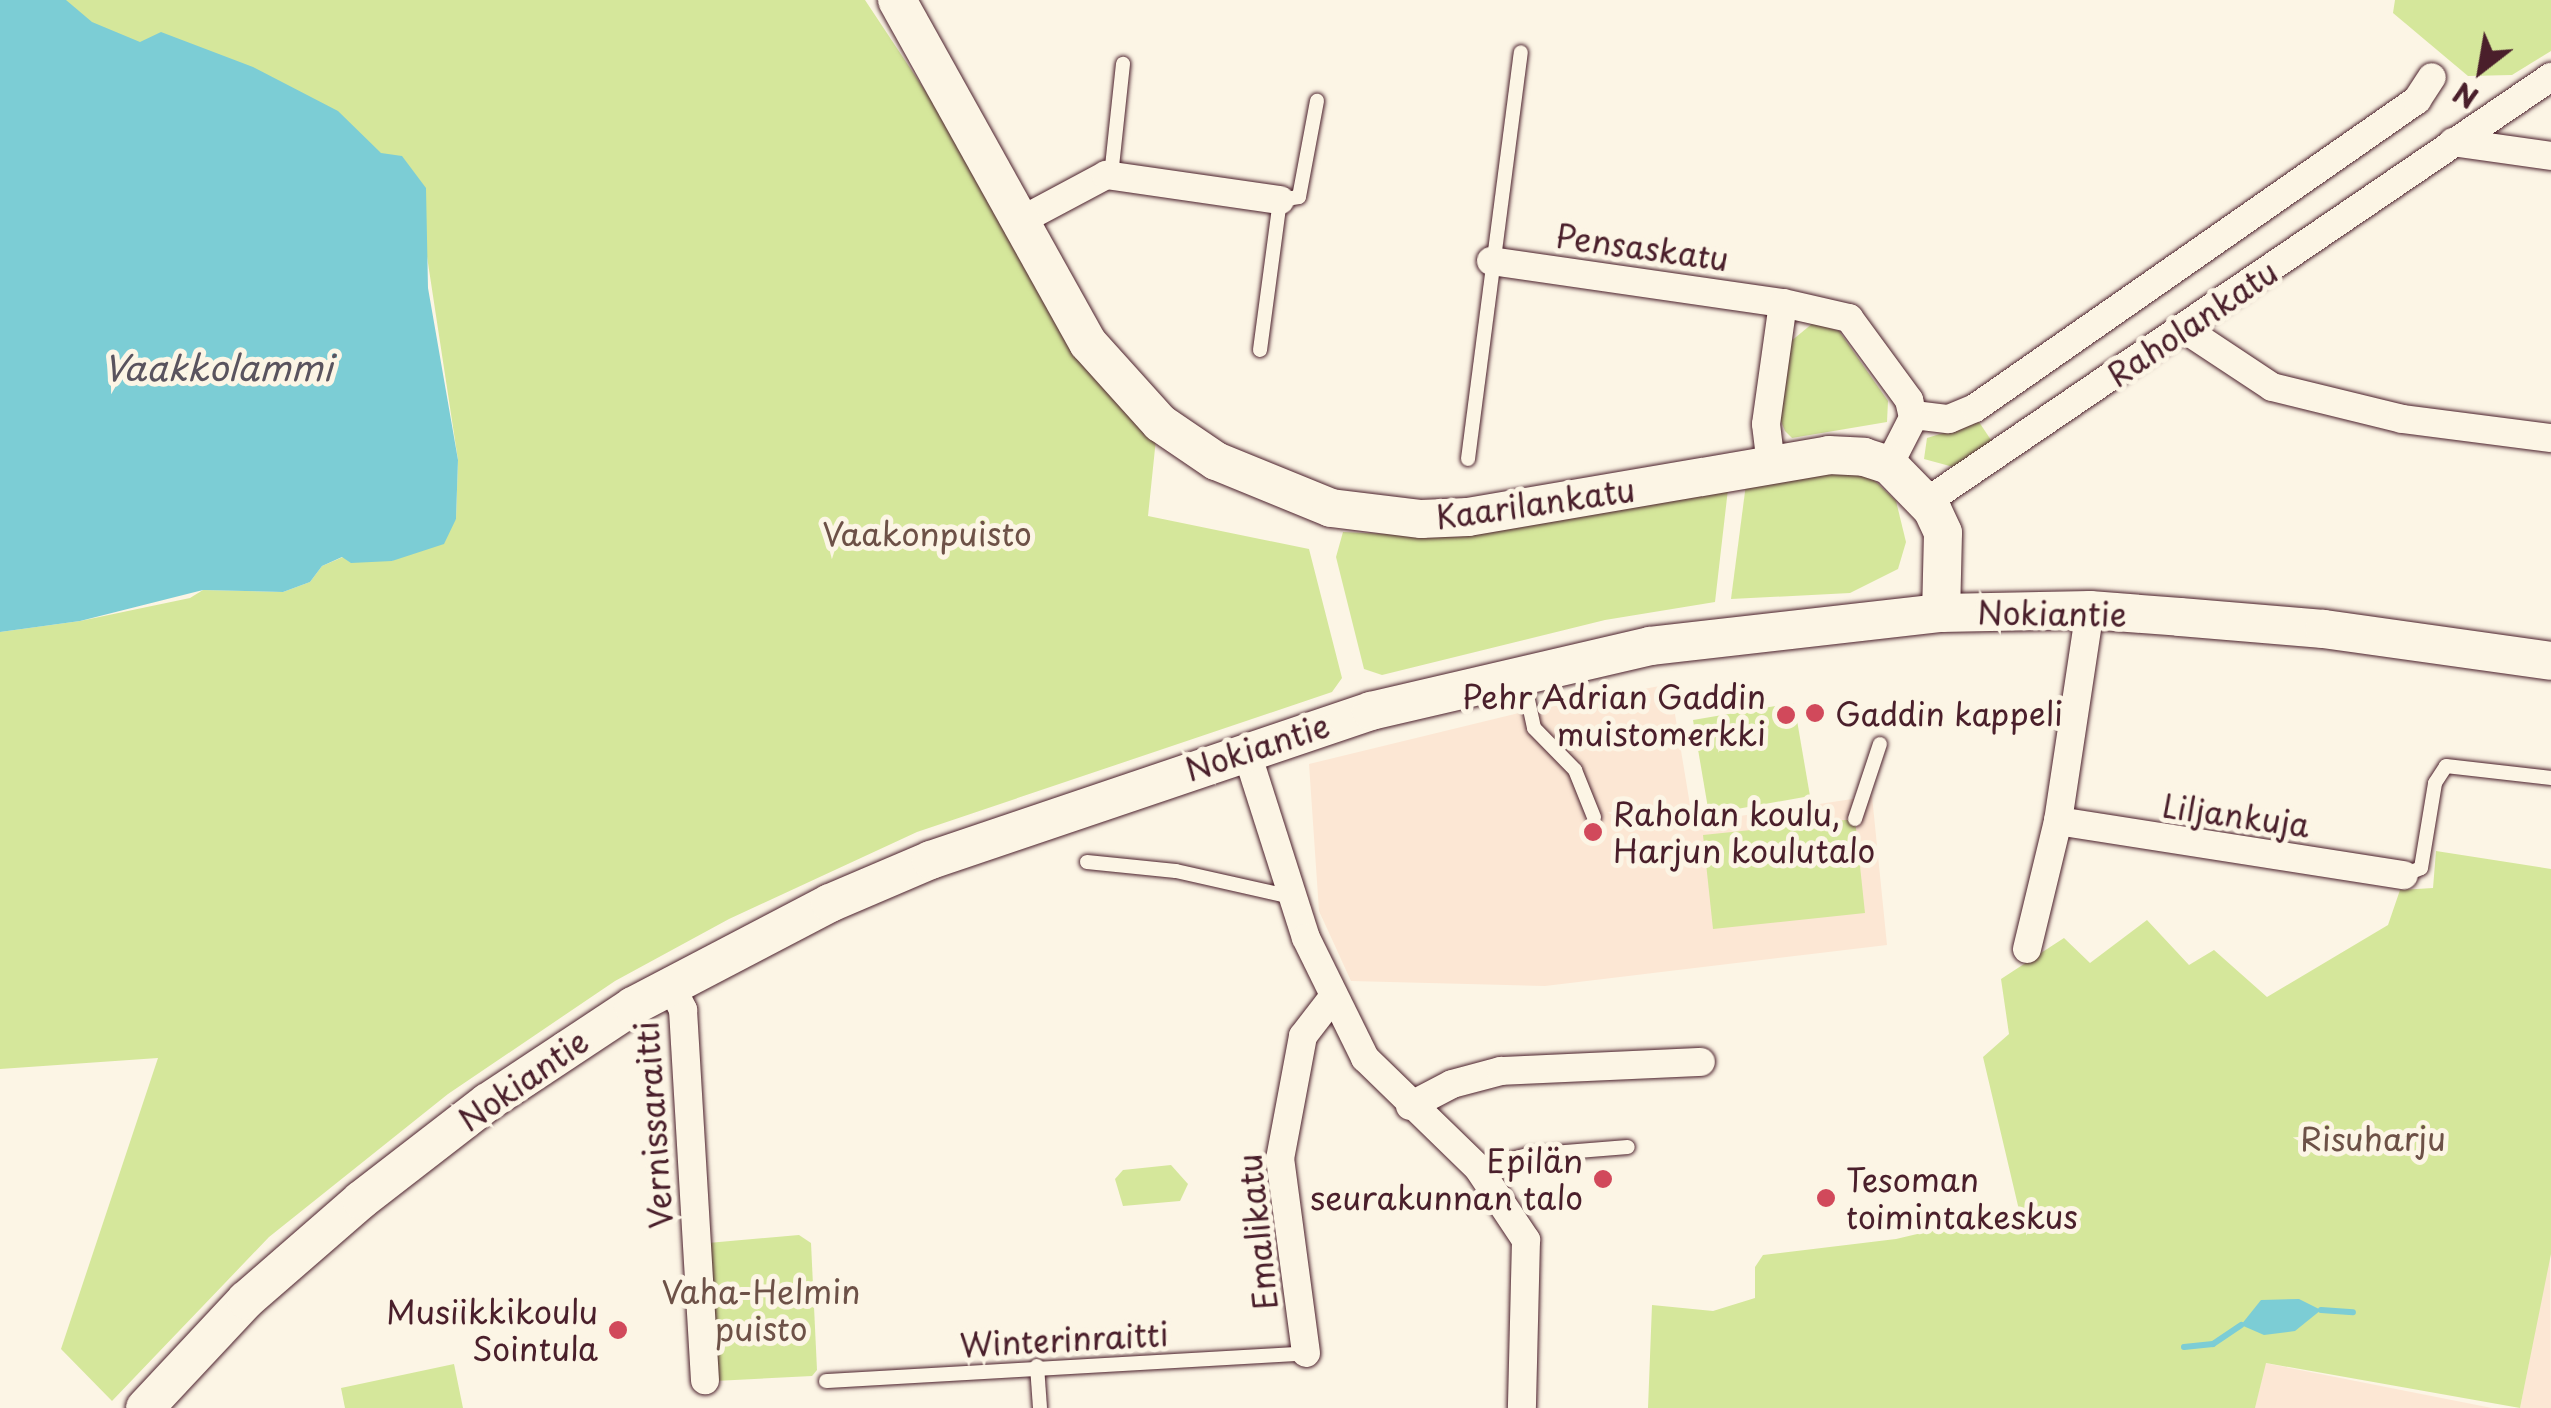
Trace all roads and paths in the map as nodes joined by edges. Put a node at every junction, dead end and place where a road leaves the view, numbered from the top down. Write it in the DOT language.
graph roads {
  1 [pos="897,0"];
  2 [pos="1521,52"];
  3 [pos="1124,64"];
  4 [pos="2432,77"];
  5 [pos="2551,77"];
  6 [pos="1317,101"];
  7 [pos="2453,142"];
  8 [pos="2551,156"];
  9 [pos="1112,176"];
  10 [pos="1280,200"];
  11 [pos="1020,221"];
  12 [pos="1491,261"];
  13 [pos="1783,303"];
  14 [pos="2186,330"];
  15 [pos="1260,350"];
  16 [pos="1914,414"];
  17 [pos="2551,438"];
  18 [pos="1468,458"];
  19 [pos="1771,465"];
  20 [pos="1889,465"];
  21 [pos="1926,502"];
  22 [pos="2090,610"];
  23 [pos="1941,613"];
  24 [pos="2551,661"];
  25 [pos="1522,672"];
  26 [pos="1880,744"];
  27 [pos="1246,750"];
  28 [pos="2551,778"];
  29 [pos="1594,817"];
  30 [pos="1855,819"];
  31 [pos="2058,821"];
  32 [pos="1087,862"];
  33 [pos="2404,875"];
  34 [pos="1292,897"];
  35 [pos="2027,949"];
  36 [pos="671,986"];
  37 [pos="1333,997"];
  38 [pos="1701,1062"];
  39 [pos="1410,1106"];
  40 [pos="1628,1147"];
  41 [pos="1478,1168"];
  42 [pos="1306,1353"];
  43 [pos="1036,1366"];
  44 [pos="706,1380"];
  45 [pos="826,1381"];
  46 [pos="146,1408"];
  47 [pos="1040,1408"];
  48 [pos="1522,1408"];
  1 -- 11 [label="main road, Kaarilankatu"];
  2 -- 12 [label="lane"];
  3 -- 9 [label="lane"];
  4 -- 16 [label="street, Raholankatu"];
  5 -- 7 [label="street, Raholankatu"];
  6 -- 10 [label="lane"];
  7 -- 8 [label="street"];
  7 -- 14 [label="street, Raholankatu"];
  9 -- 10 [label="street"];
  9 -- 11 [label="street"];
  10 -- 15 [label="lane"];
  11 -- 19 [label="main road, Kaarilankatu"];
  12 -- 13 [label="street, Pensaskatu"];
  12 -- 18 [label="lane"];
  13 -- 16 [label="street, Pensaskatu"];
  13 -- 19 [label="street"];
  14 -- 17 [label="street"];
  14 -- 21 [label="street, Raholankatu"];
  16 -- 20 [label="street"];
  19 -- 20 [label="main road, Kaarilankatu"];
  20 -- 21 [label="main road"];
  21 -- 23 [label="main road"];
  22 -- 23 [label="main road, Nokiantie"];
  22 -- 24 [label="main road, Nokiantie"];
  22 -- 31 [label="street"];
  23 -- 25 [label="main road, Nokiantie"];
  25 -- 27 [label="main road, Nokiantie"];
  25 -- 29 [label="lane"];
  26 -- 30 [label="lane"];
  27 -- 34 [label="street"];
  27 -- 36 [label="main road, Nokiantie"];
  28 -- 33 [label="lane"];
  31 -- 33 [label="street, Liljankuja"];
  31 -- 35 [label="street"];
  32 -- 34 [label="lane"];
  34 -- 37 [label="street"];
  36 -- 44 [label="street, Vernissaraitti"];
  36 -- 46 [label="main road, Nokiantie"];
  37 -- 39 [label="street"];
  37 -- 42 [label="street, Emalikatu"];
  38 -- 39 [label="street"];
  39 -- 41 [label="street"];
  40 -- 41 [label="lane"];
  41 -- 48 [label="street"];
  42 -- 43 [label="lane, Winterinraitti"];
  43 -- 45 [label="lane, Winterinraitti"];
  43 -- 47 [label="lane"];
}
